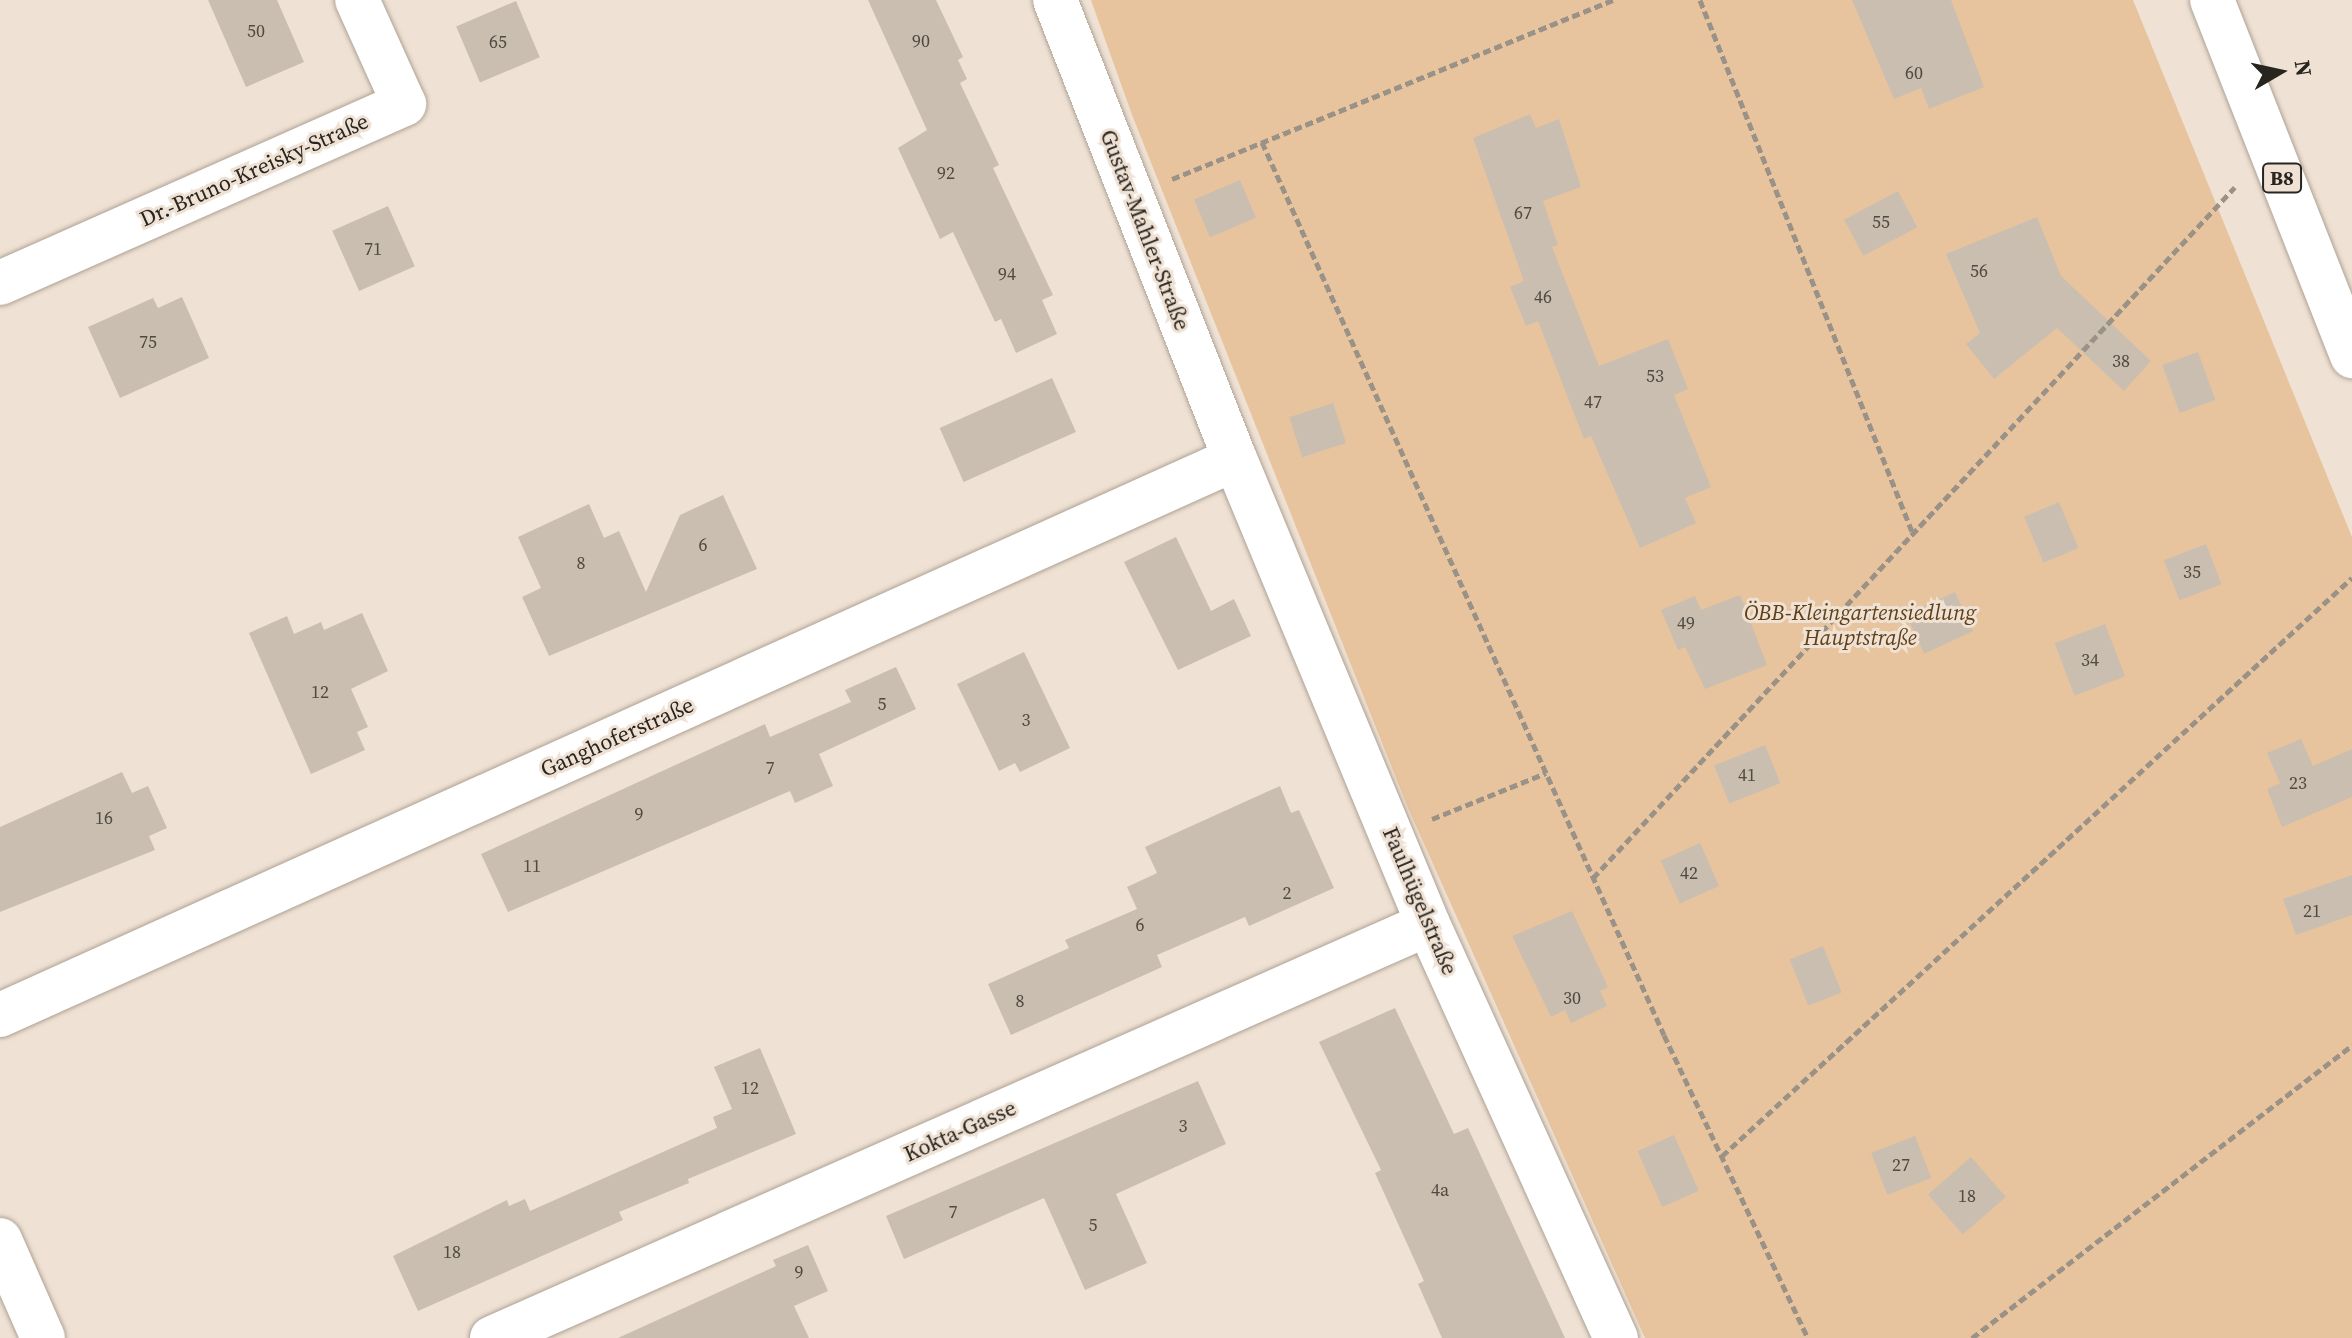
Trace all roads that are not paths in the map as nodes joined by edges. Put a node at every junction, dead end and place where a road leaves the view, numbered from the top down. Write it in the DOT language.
graph roads {
  1 [pos="357,0"];
  2 [pos="1055,0"];
  3 [pos="2212,0"];
  4 [pos="0,283"];
  5 [pos="2352,356"];
  6 [pos="1235,459"];
  7 [pos="1428,924"];
  8 [pos="0,1015"];
  9 [pos="0,1240"];
  10 [pos="43,1338"];
  11 [pos="492,1338"];
  12 [pos="1616,1338"];
  1 -- 4 [label="street, Dr.-Bruno-Kreisky-Straße"];
  2 -- 6 [label="street, Gustav-Mahler-Straße"];
  3 -- 5 [label="street, B8"];
  6 -- 7 [label="street, Faulhügelstraße"];
  6 -- 8 [label="street, Ganghoferstraße"];
  7 -- 11 [label="street, Kokta-Gasse"];
  7 -- 12 [label="street, Faulhügelstraße"];
  9 -- 10 [label="street"];
}
